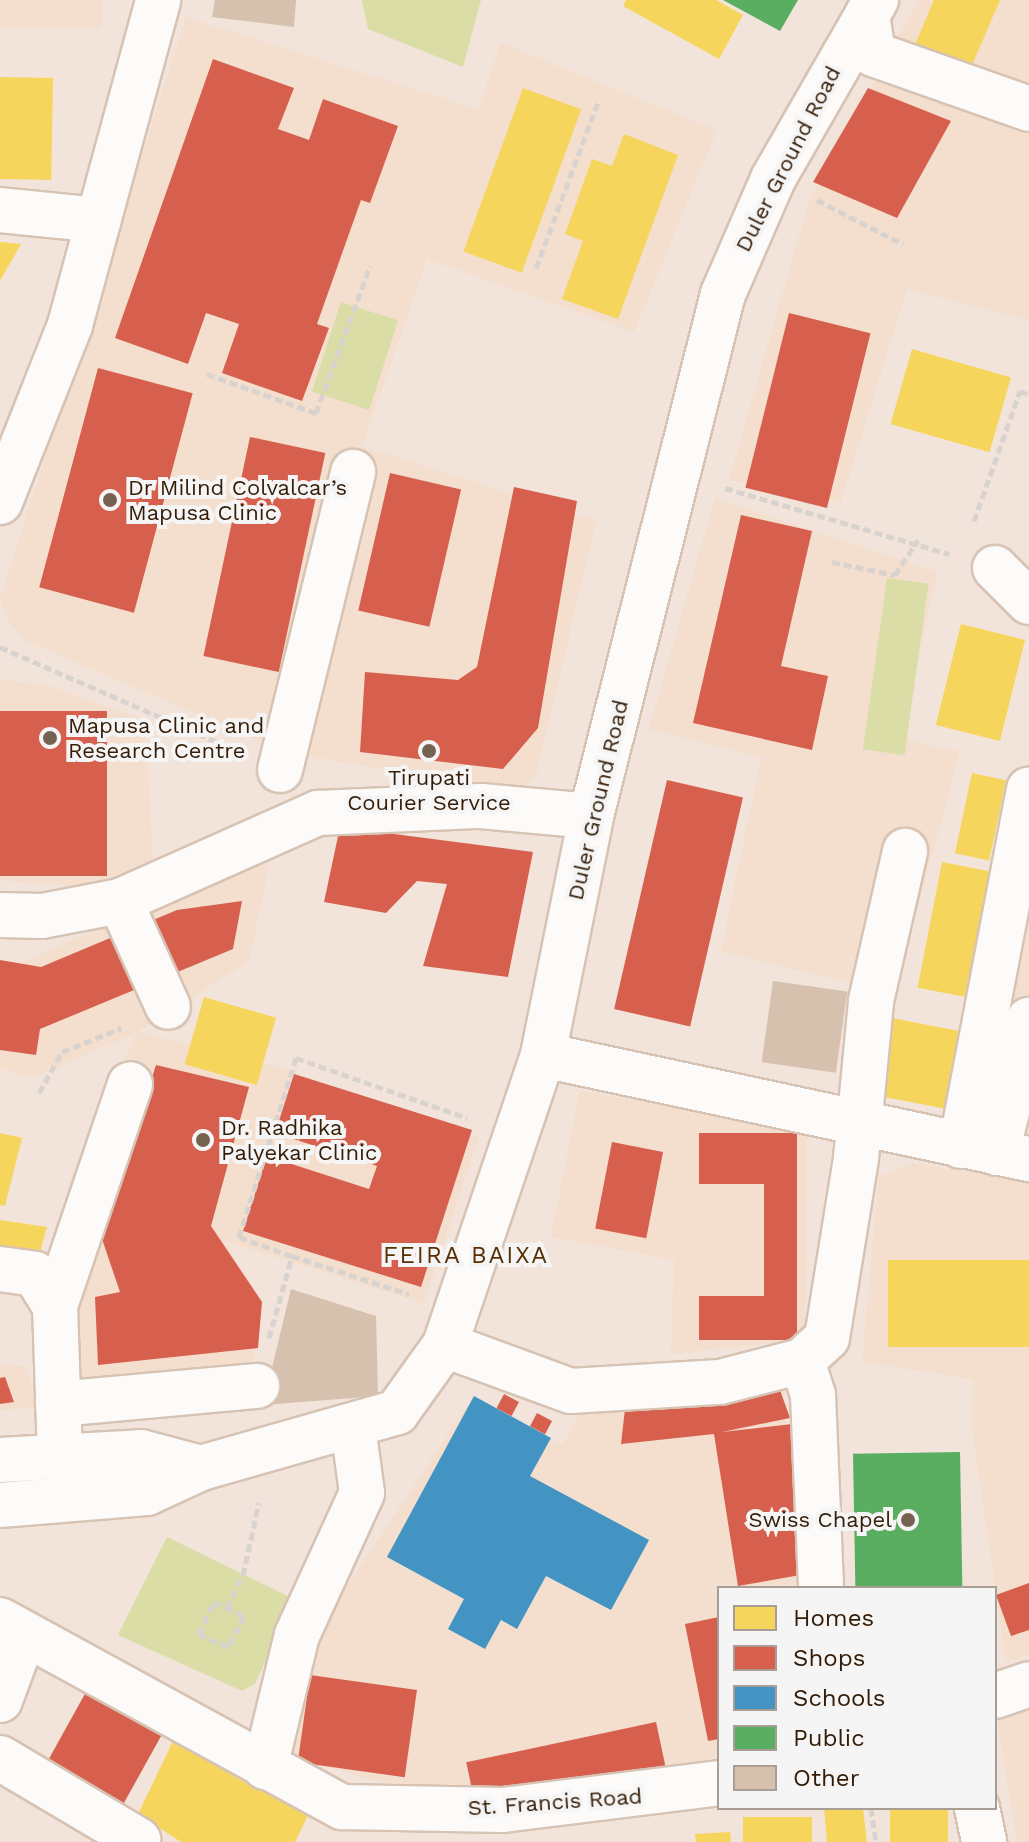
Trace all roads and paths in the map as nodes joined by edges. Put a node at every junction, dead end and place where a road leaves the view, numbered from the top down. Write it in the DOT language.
graph roads {
  1 [pos="158,0"];
  2 [pos="872,8"];
  3 [pos="598,102"];
  4 [pos="1029,109"];
  5 [pos="773,179"];
  6 [pos="0,210"];
  7 [pos="98,220"];
  8 [pos="903,244"];
  9 [pos="370,266"];
  10 [pos="536,268"];
  11 [pos="207,374"];
  12 [pos="1029,395"];
  13 [pos="353,472"];
  14 [pos="678,475"];
  15 [pos="0,502"];
  16 [pos="918,540"];
  17 [pos="832,562"];
  18 [pos="978,564"];
  19 [pos="1029,602"];
  20 [pos="0,647"];
  21 [pos="280,770"];
  22 [pos="1029,789"];
  23 [pos="591,816"];
  24 [pos="905,851"];
  25 [pos="120,901"];
  26 [pos="0,915"];
  27 [pos="168,1007"];
  28 [pos="1029,1020"];
  29 [pos="543,1055"];
  30 [pos="130,1084"];
  31 [pos="859,1125"];
  32 [pos="521,1137"];
  33 [pos="996,1152"];
  34 [pos="292,1256"];
  35 [pos="0,1269"];
  36 [pos="412,1295"];
  37 [pos="55,1306"];
  38 [pos="445,1345"];
  39 [pos="802,1361"];
  40 [pos="257,1386"];
  41 [pos="58,1404"];
  42 [pos="353,1426"];
  43 [pos="269,1455"];
  44 [pos="60,1456"];
  45 [pos="0,1460"];
  46 [pos="201,1468"];
  47 [pos="0,1505"];
  48 [pos="821,1586"];
  49 [pos="227,1608"];
  50 [pos="12,1628"];
  51 [pos="1029,1684"];
  52 [pos="997,1695"];
  53 [pos="0,1700"];
  54 [pos="0,1758"];
  55 [pos="265,1767"];
  56 [pos="717,1783"];
  57 [pos="871,1810"];
  58 [pos="977,1810"];
  59 [pos="338,1825"];
  60 [pos="138,1840"];
  61 [pos="876,1842"];
  62 [pos="984,1842"];
  1 -- 7 [label="street"];
  2 -- 4 [label="street"];
  2 -- 5 [label="street, Duler Ground Road"];
  3 -- 10 [label="path"];
  5 -- 8 [label="path"];
  5 -- 14 [label="street, Duler Ground Road"];
  6 -- 7 [label="street"];
  7 -- 15 [label="street"];
  9 -- 11 [label="path"];
  12 -- 18 [label="path"];
  13 -- 21 [label="street"];
  14 -- 16 [label="path"];
  14 -- 23 [label="street, Duler Ground Road"];
  16 -- 17 [label="path"];
  16 -- 18 [label="path"];
  18 -- 19 [label="street"];
  20 -- 21 [label="path"];
  22 -- 33 [label="street"];
  23 -- 25 [label="street"];
  23 -- 29 [label="street, Duler Ground Road"];
  24 -- 31 [label="street"];
  25 -- 26 [label="street"];
  25 -- 27 [label="street"];
  28 -- 33 [label="street"];
  29 -- 31 [label="street"];
  29 -- 32 [label="street, Duler Ground Road"];
  30 -- 37 [label="street"];
  31 -- 33 [label="street"];
  31 -- 39 [label="street"];
  32 -- 34 [label="path"];
  32 -- 38 [label="street, Duler Ground Road"];
  34 -- 36 [label="path"];
  34 -- 40 [label="path"];
  35 -- 37 [label="street"];
  37 -- 41 [label="street"];
  38 -- 39 [label="street"];
  38 -- 42 [label="street, Duler Ground Road"];
  39 -- 48 [label="street"];
  40 -- 41 [label="street"];
  41 -- 44 [label="street"];
  42 -- 43 [label="street, Duler Ground Road"];
  42 -- 55 [label="street"];
  43 -- 46 [label="street, Duler Ground Road"];
  43 -- 49 [label="path"];
  44 -- 45 [label="street, Duler Ground Road"];
  44 -- 46 [label="street, Duler Ground Road"];
  46 -- 47 [label="street, Duler Ground Road"];
  49 -- 49 [label="path"];
  50 -- 53 [label="street"];
  50 -- 55 [label="street"];
  51 -- 52 [label="street"];
  54 -- 60 [label="street"];
  55 -- 59 [label="street"];
  56 -- 59 [label="street, St. Francis Road"];
  57 -- 61 [label="path"];
  58 -- 62 [label="street"];
}
